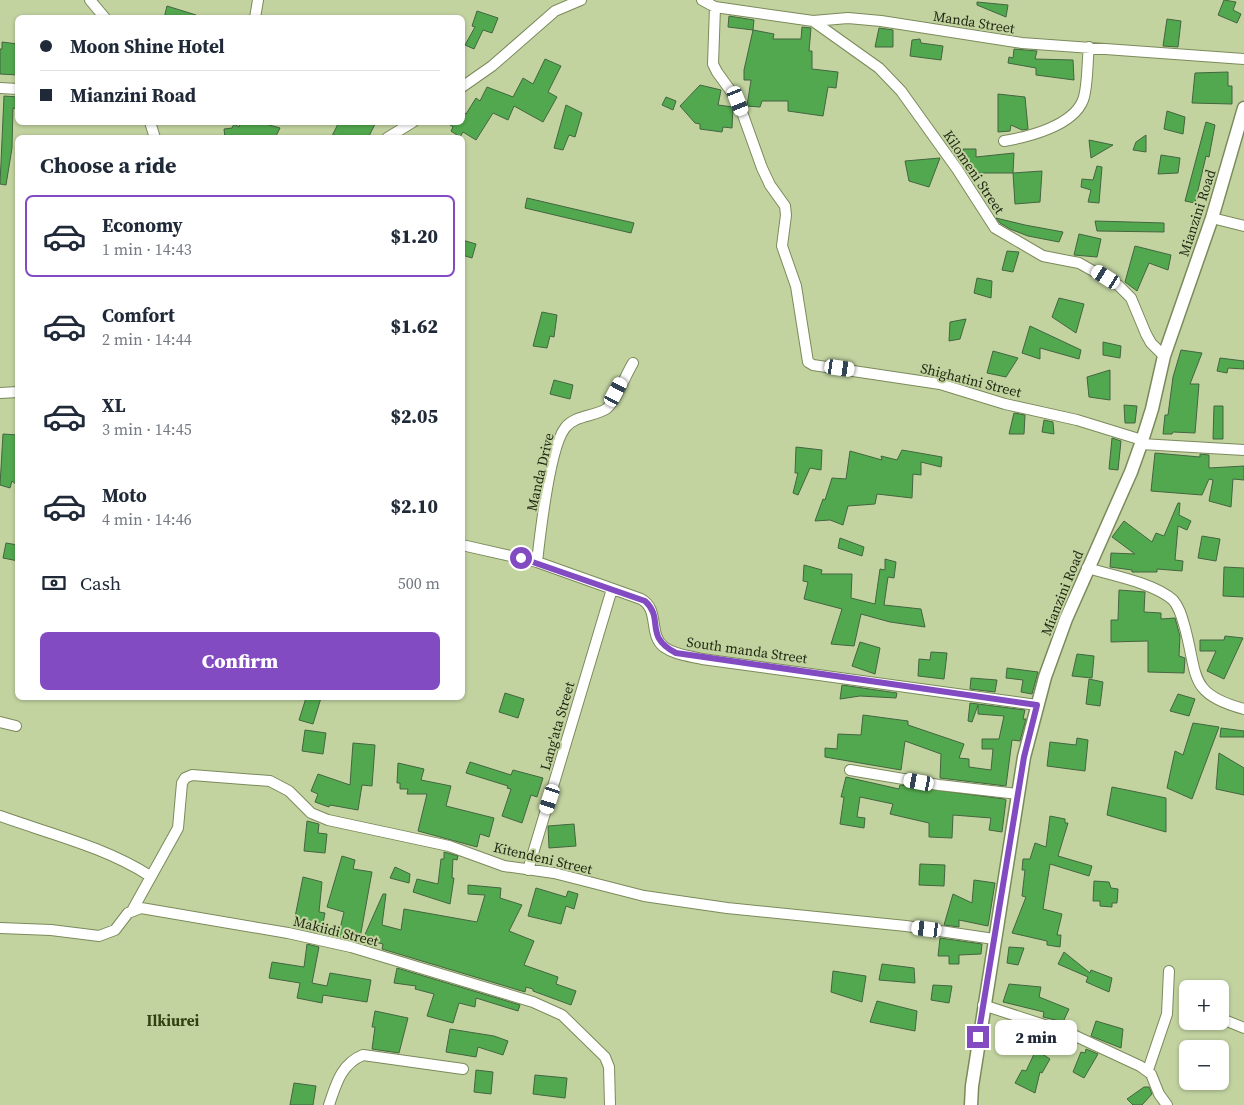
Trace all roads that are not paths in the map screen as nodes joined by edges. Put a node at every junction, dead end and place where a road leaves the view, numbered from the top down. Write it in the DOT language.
graph roads {
  1 [pos="90,0"];
  2 [pos="258,0"];
  3 [pos="581,0"];
  4 [pos="702,0"];
  5 [pos="715,7"];
  6 [pos="102,15"];
  7 [pos="256,15"];
  8 [pos="813,21"];
  9 [pos="1089,46"];
  10 [pos="1244,59"];
  11 [pos="465,85"];
  12 [pos="0,88"];
  13 [pos="15,90"];
  14 [pos="1244,108"];
  15 [pos="408,125"];
  16 [pos="392,135"];
  17 [pos="1004,141"];
  18 [pos="1212,218"];
  19 [pos="1244,226"];
  20 [pos="1164,356"];
  21 [pos="633,363"];
  22 [pos="15,392"];
  23 [pos="0,393"];
  24 [pos="1142,442"];
  25 [pos="1244,450"];
  26 [pos="465,546"];
  27 [pos="536,562"];
  28 [pos="1087,568"];
  29 [pos="612,589"];
  30 [pos="1037,705"];
  31 [pos="1244,709"];
  32 [pos="0,722"];
  33 [pos="16,726"];
  34 [pos="850,770"];
  35 [pos="1018,794"];
  36 [pos="0,816"];
  37 [pos="528,870"];
  38 [pos="150,876"];
  39 [pos="133,909"];
  40 [pos="0,928"];
  41 [pos="994,939"];
  42 [pos="1169,970"];
  43 [pos="983,1005"];
  44 [pos="1229,1022"];
  45 [pos="1244,1028"];
  46 [pos="463,1069"];
  47 [pos="1148,1070"];
  48 [pos="329,1105"];
  49 [pos="610,1105"];
  50 [pos="971,1105"];
  51 [pos="1167,1105"];
  1 -- 6 [label="street"];
  2 -- 7 [label="street"];
  3 -- 11 [label="street"];
  4 -- 5 [label="street, Manda Street"];
  5 -- 8 [label="street, Manda Street"];
  5 -- 24 [label="street, Shighatini Street"];
  8 -- 9 [label="street, Manda Street"];
  8 -- 20 [label="street, Kilomeni Street"];
  9 -- 10 [label="street, Manda Street"];
  9 -- 17 [label="street"];
  12 -- 13 [label="street"];
  14 -- 18 [label="street, Mianzini Road"];
  15 -- 16 [label="street"];
  18 -- 19 [label="street"];
  18 -- 20 [label="street, Mianzini Road"];
  20 -- 24 [label="street, Mianzini Road"];
  21 -- 27 [label="street, Manda Drive"];
  22 -- 23 [label="street"];
  24 -- 25 [label="street"];
  24 -- 28 [label="street, Mianzini Road"];
  26 -- 27 [label="street, South manda Street"];
  27 -- 29 [label="street, South manda Street"];
  28 -- 30 [label="street, Mianzini Road"];
  28 -- 31 [label="street"];
  29 -- 30 [label="street, South manda Street"];
  29 -- 37 [label="street, Lang'ata Street"];
  30 -- 35 [label="street, Mianzini Road"];
  32 -- 33 [label="street"];
  34 -- 35 [label="street"];
  35 -- 41 [label="street, Mianzini Road"];
  36 -- 38 [label="street"];
  37 -- 38 [label="street, Kitendeni Street"];
  37 -- 41 [label="street, Kitendeni Street"];
  38 -- 39 [label="street, Kitendeni Street"];
  39 -- 40 [label="street"];
  39 -- 49 [label="street, Makiidi Street"];
  41 -- 43 [label="street, Mianzini Road"];
  42 -- 47 [label="street"];
  43 -- 47 [label="street"];
  43 -- 50 [label="street, Mianzini Road"];
  44 -- 45 [label="street"];
  46 -- 48 [label="street"];
  47 -- 51 [label="street"];
}
